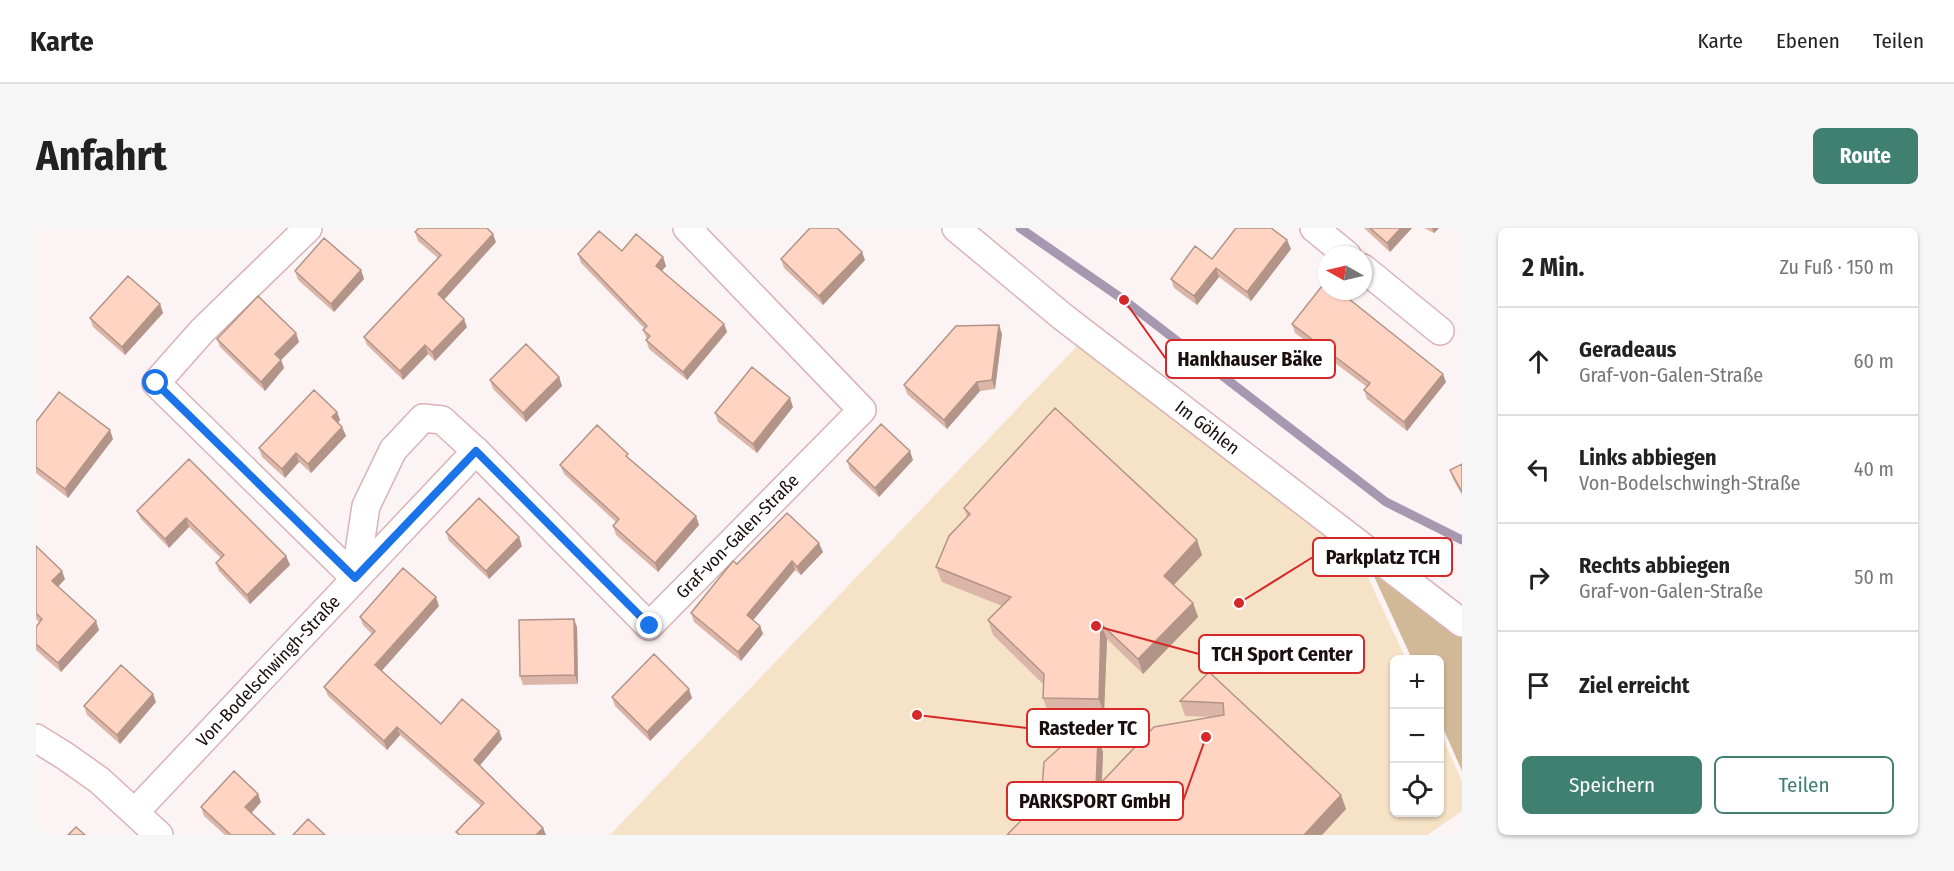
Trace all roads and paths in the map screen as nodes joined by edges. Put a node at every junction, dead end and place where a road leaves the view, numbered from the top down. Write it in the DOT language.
graph roads {
  1 [pos="308,228"];
  2 [pos="687,228"];
  3 [pos="956,228"];
  4 [pos="1314,228"];
  5 [pos="1336,246"];
  6 [pos="1372,275"];
  7 [pos="1440,331"];
  8 [pos="476,451"];
  9 [pos="355,578"];
  10 [pos="1462,623"];
  11 [pos="36,738"];
  12 [pos="135,812"];
  13 [pos="159,835"];
  1 -- 9 [label="street"];
  2 -- 8 [label="street, Graf-von-Galen-Straße"];
  3 -- 10 [label="street, Im Göhlen"];
  4 -- 5 [label="street"];
  6 -- 7 [label="street"];
  8 -- 9 [label="street, Von-Bodelschwingh-Straße"];
  8 -- 9 [label="street, Graf-von-Galen-Straße"];
  9 -- 12 [label="street, Von-Bodelschwingh-Straße"];
  11 -- 12 [label="street"];
  12 -- 13 [label="street"];
}
